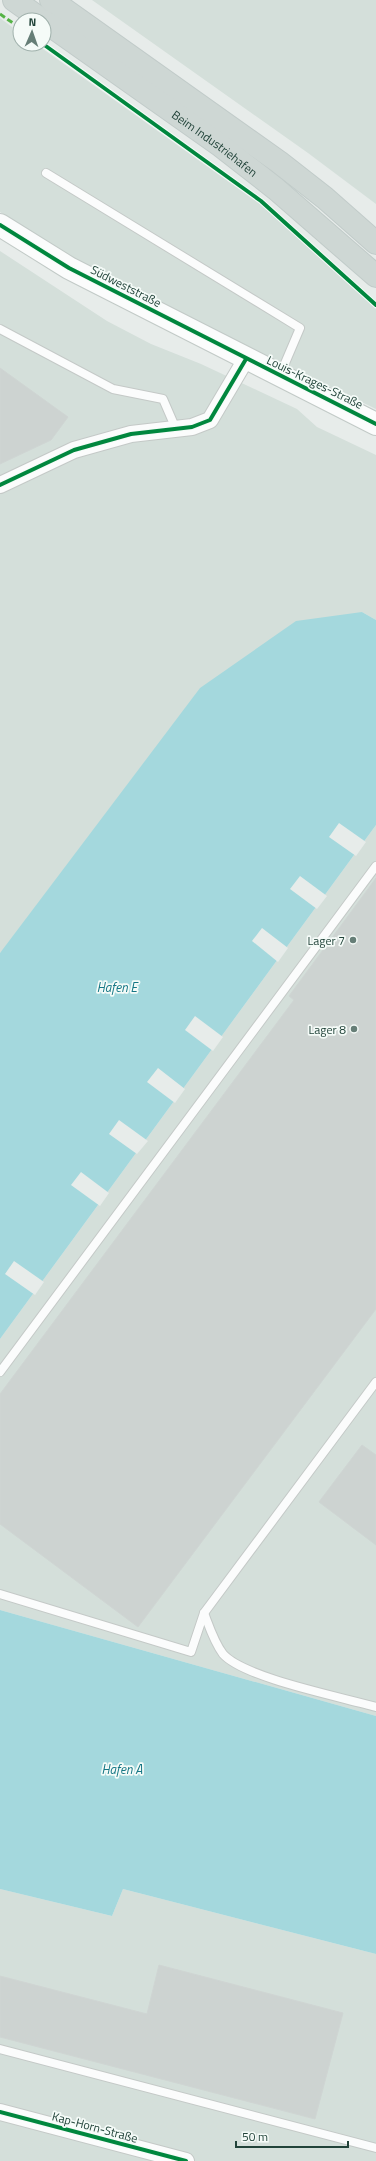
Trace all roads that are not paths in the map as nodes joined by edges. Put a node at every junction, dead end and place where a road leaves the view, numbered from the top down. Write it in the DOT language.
graph roads {
  1 [pos="14,0"];
  2 [pos="51,0"];
  3 [pos="31,12"];
  4 [pos="52,27"];
  5 [pos="46,173"];
  6 [pos="0,225"];
  7 [pos="376,243"];
  8 [pos="376,276"];
  9 [pos="0,329"];
  10 [pos="246,359"];
  11 [pos="280,376"];
  12 [pos="376,424"];
  13 [pos="176,429"];
  14 [pos="0,485"];
  15 [pos="376,866"];
  16 [pos="0,1372"];
  17 [pos="376,1382"];
  18 [pos="0,1594"];
  19 [pos="204,1612"];
  20 [pos="376,1706"];
  21 [pos="0,2050"];
  22 [pos="0,2112"];
  23 [pos="376,2148"];
  24 [pos="186,2161"];
  1 -- 3 [label="main road, Beim Industriehafen"];
  2 -- 7 [label="main road, Beim Industriehafen"];
  4 -- 8 [label="main road, Beim Industriehafen"];
  5 -- 11 [label="lane"];
  6 -- 10 [label="street, Südweststraße"];
  9 -- 13 [label="lane"];
  10 -- 11 [label="street, Louis-Krages-Straße"];
  10 -- 13 [label="street"];
  11 -- 12 [label="street, Louis-Krages-Straße"];
  13 -- 14 [label="street"];
  15 -- 16 [label="lane"];
  17 -- 19 [label="lane"];
  18 -- 19 [label="lane"];
  19 -- 20 [label="lane"];
  21 -- 23 [label="lane"];
  22 -- 24 [label="street, Kap-Horn-Straße"];
}
